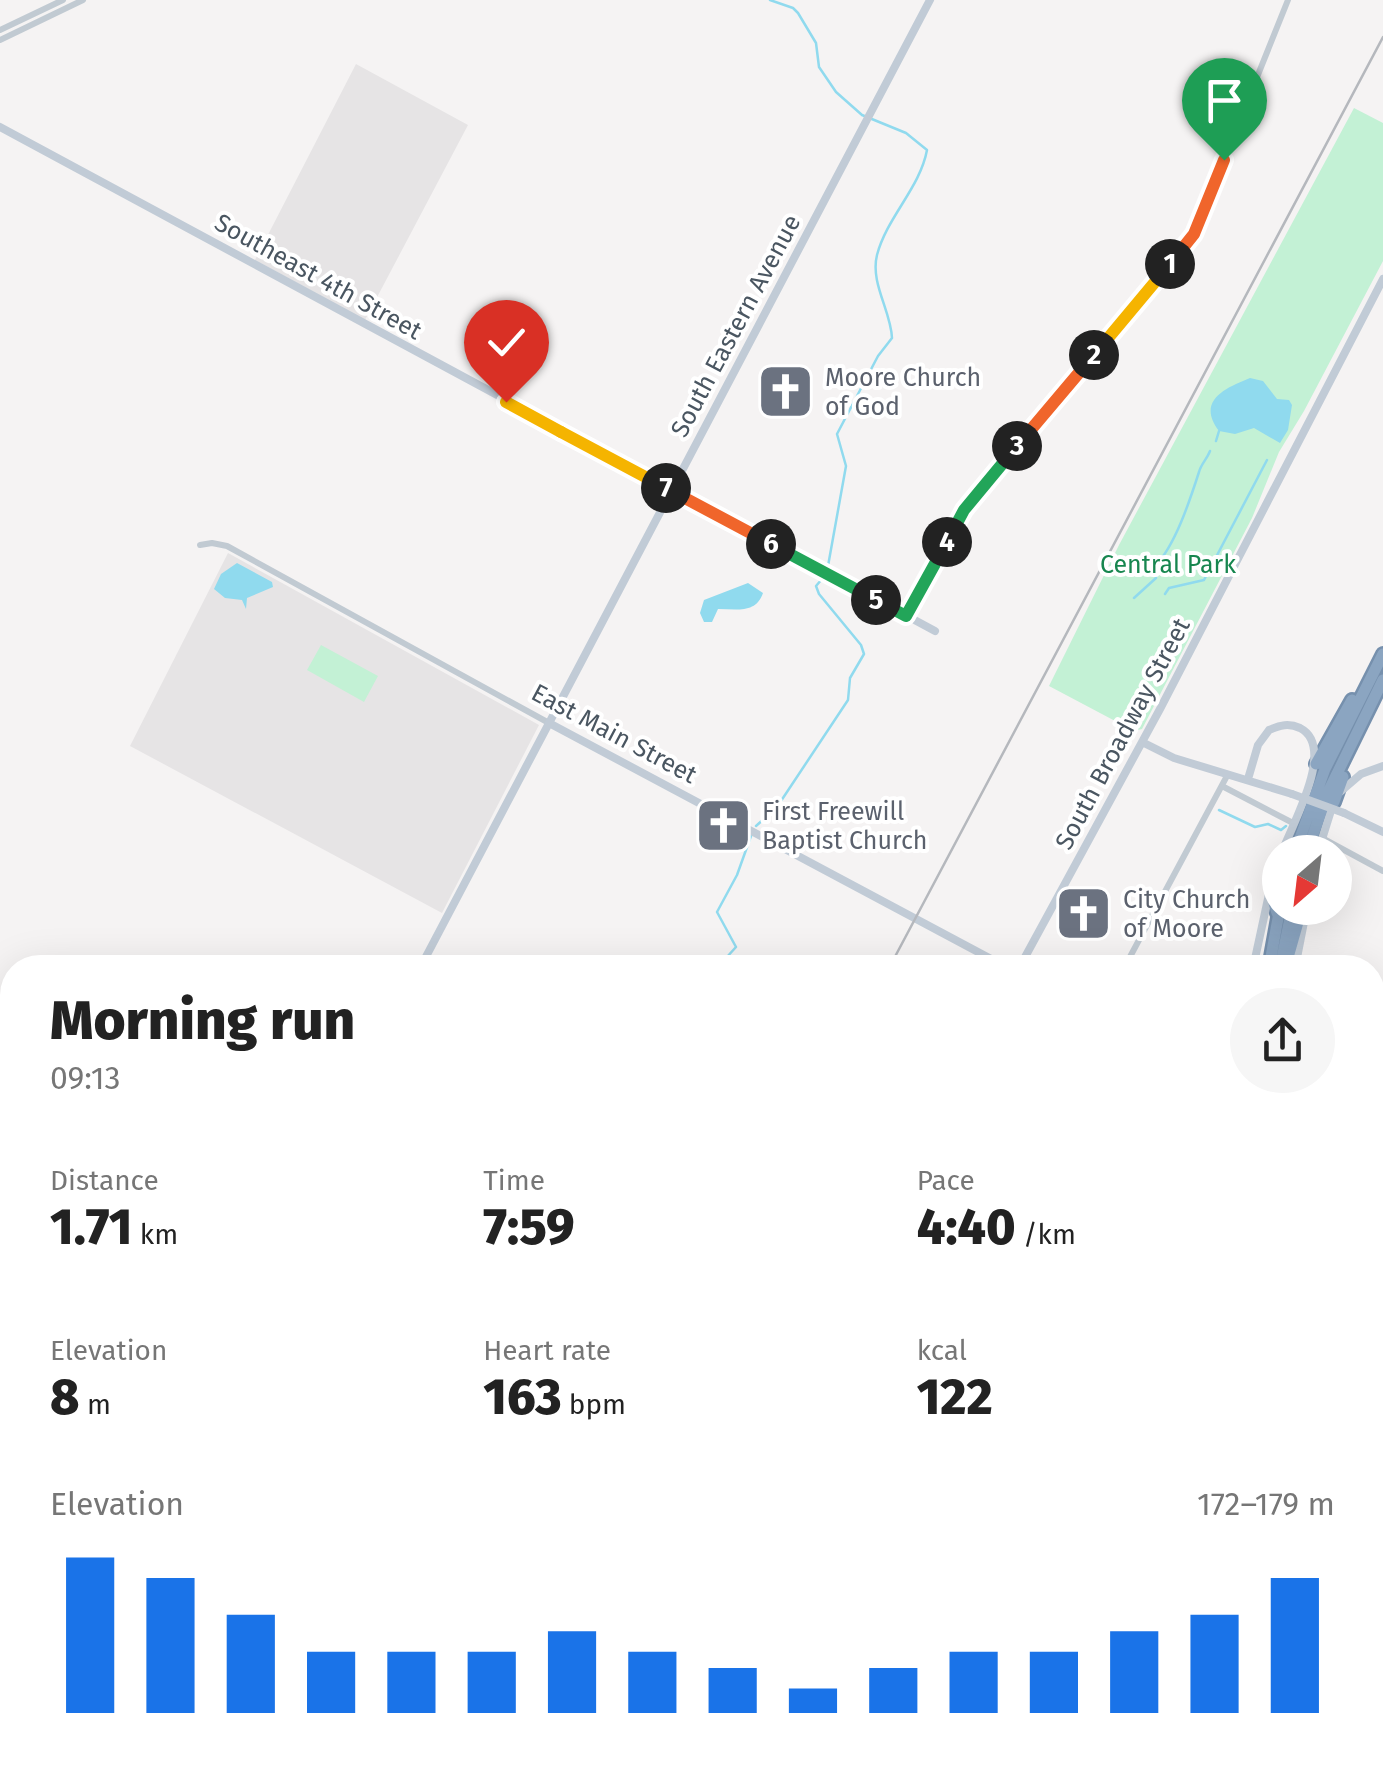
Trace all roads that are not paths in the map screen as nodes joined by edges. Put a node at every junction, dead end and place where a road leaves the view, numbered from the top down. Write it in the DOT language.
graph roads {
  1 [pos="64,0"];
  2 [pos="82,0"];
  3 [pos="930,0"];
  4 [pos="1288,0"];
  5 [pos="0,30"];
  6 [pos="0,40"];
  7 [pos="0,128"];
  8 [pos="1383,279"];
  9 [pos="672,492"];
  10 [pos="200,546"];
  11 [pos="906,616"];
  12 [pos="935,631"];
  13 [pos="1383,654"];
  14 [pos="1378,676"];
  15 [pos="1363,718"];
  16 [pos="550,723"];
  17 [pos="1142,742"];
  18 [pos="1316,764"];
  19 [pos="1383,766"];
  20 [pos="1229,773"];
  21 [pos="1248,779"];
  22 [pos="1222,786"];
  23 [pos="1334,802"];
  24 [pos="1293,823"];
  25 [pos="1383,832"];
  26 [pos="1288,835"];
  27 [pos="1300,835"];
  28 [pos="1313,835"];
  29 [pos="1323,835"];
  30 [pos="1352,854"];
  31 [pos="1383,871"];
  32 [pos="1262,921"];
  33 [pos="1276,925"];
  34 [pos="1289,925"];
  35 [pos="1298,925"];
  36 [pos="1301,925"];
  37 [pos="427,955"];
  38 [pos="984,955"];
  39 [pos="1028,955"];
  40 [pos="1131,955"];
  41 [pos="1255,955"];
  42 [pos="1271,955"];
  43 [pos="1285,955"];
  44 [pos="1288,955"];
  45 [pos="1297,955"];
  1 -- 5 [label="street"];
  2 -- 6 [label="street"];
  3 -- 9 [label="main road, South Eastern Avenue"];
  4 -- 11 [label="street"];
  7 -- 9 [label="main road, Southeast 4th Street"];
  8 -- 17 [label="main road, South Broadway Street"];
  9 -- 11 [label="main road, Southeast 4th Street"];
  9 -- 16 [label="main road, South Eastern Avenue"];
  10 -- 16 [label="street, East Main Street"];
  11 -- 12 [label="main road, Southeast 4th Street"];
  13 -- 14 [label="highway"];
  14 -- 15 [label="highway"];
  14 -- 18 [label="highway"];
  14 -- 27 [label="highway"];
  15 -- 23 [label="highway"];
  15 -- 28 [label="highway"];
  16 -- 37 [label="main road, South Eastern Avenue"];
  16 -- 38 [label="main road, East Main Street"];
  17 -- 20 [label="main road"];
  17 -- 39 [label="main road, South Broadway Street"];
  18 -- 21 [label="main road"];
  18 -- 24 [label="main road"];
  19 -- 23 [label="main road"];
  20 -- 21 [label="main road"];
  20 -- 22 [label="street"];
  21 -- 25 [label="main road, bridge"];
  22 -- 24 [label="street"];
  22 -- 40 [label="street"];
  23 -- 29 [label="main road"];
  24 -- 26 [label="main road"];
  30 -- 31 [label="street"];
  32 -- 41 [label="main road"];
  33 -- 42 [label="highway"];
  34 -- 43 [label="highway"];
  35 -- 44 [label="highway"];
  36 -- 45 [label="main road"];
}
